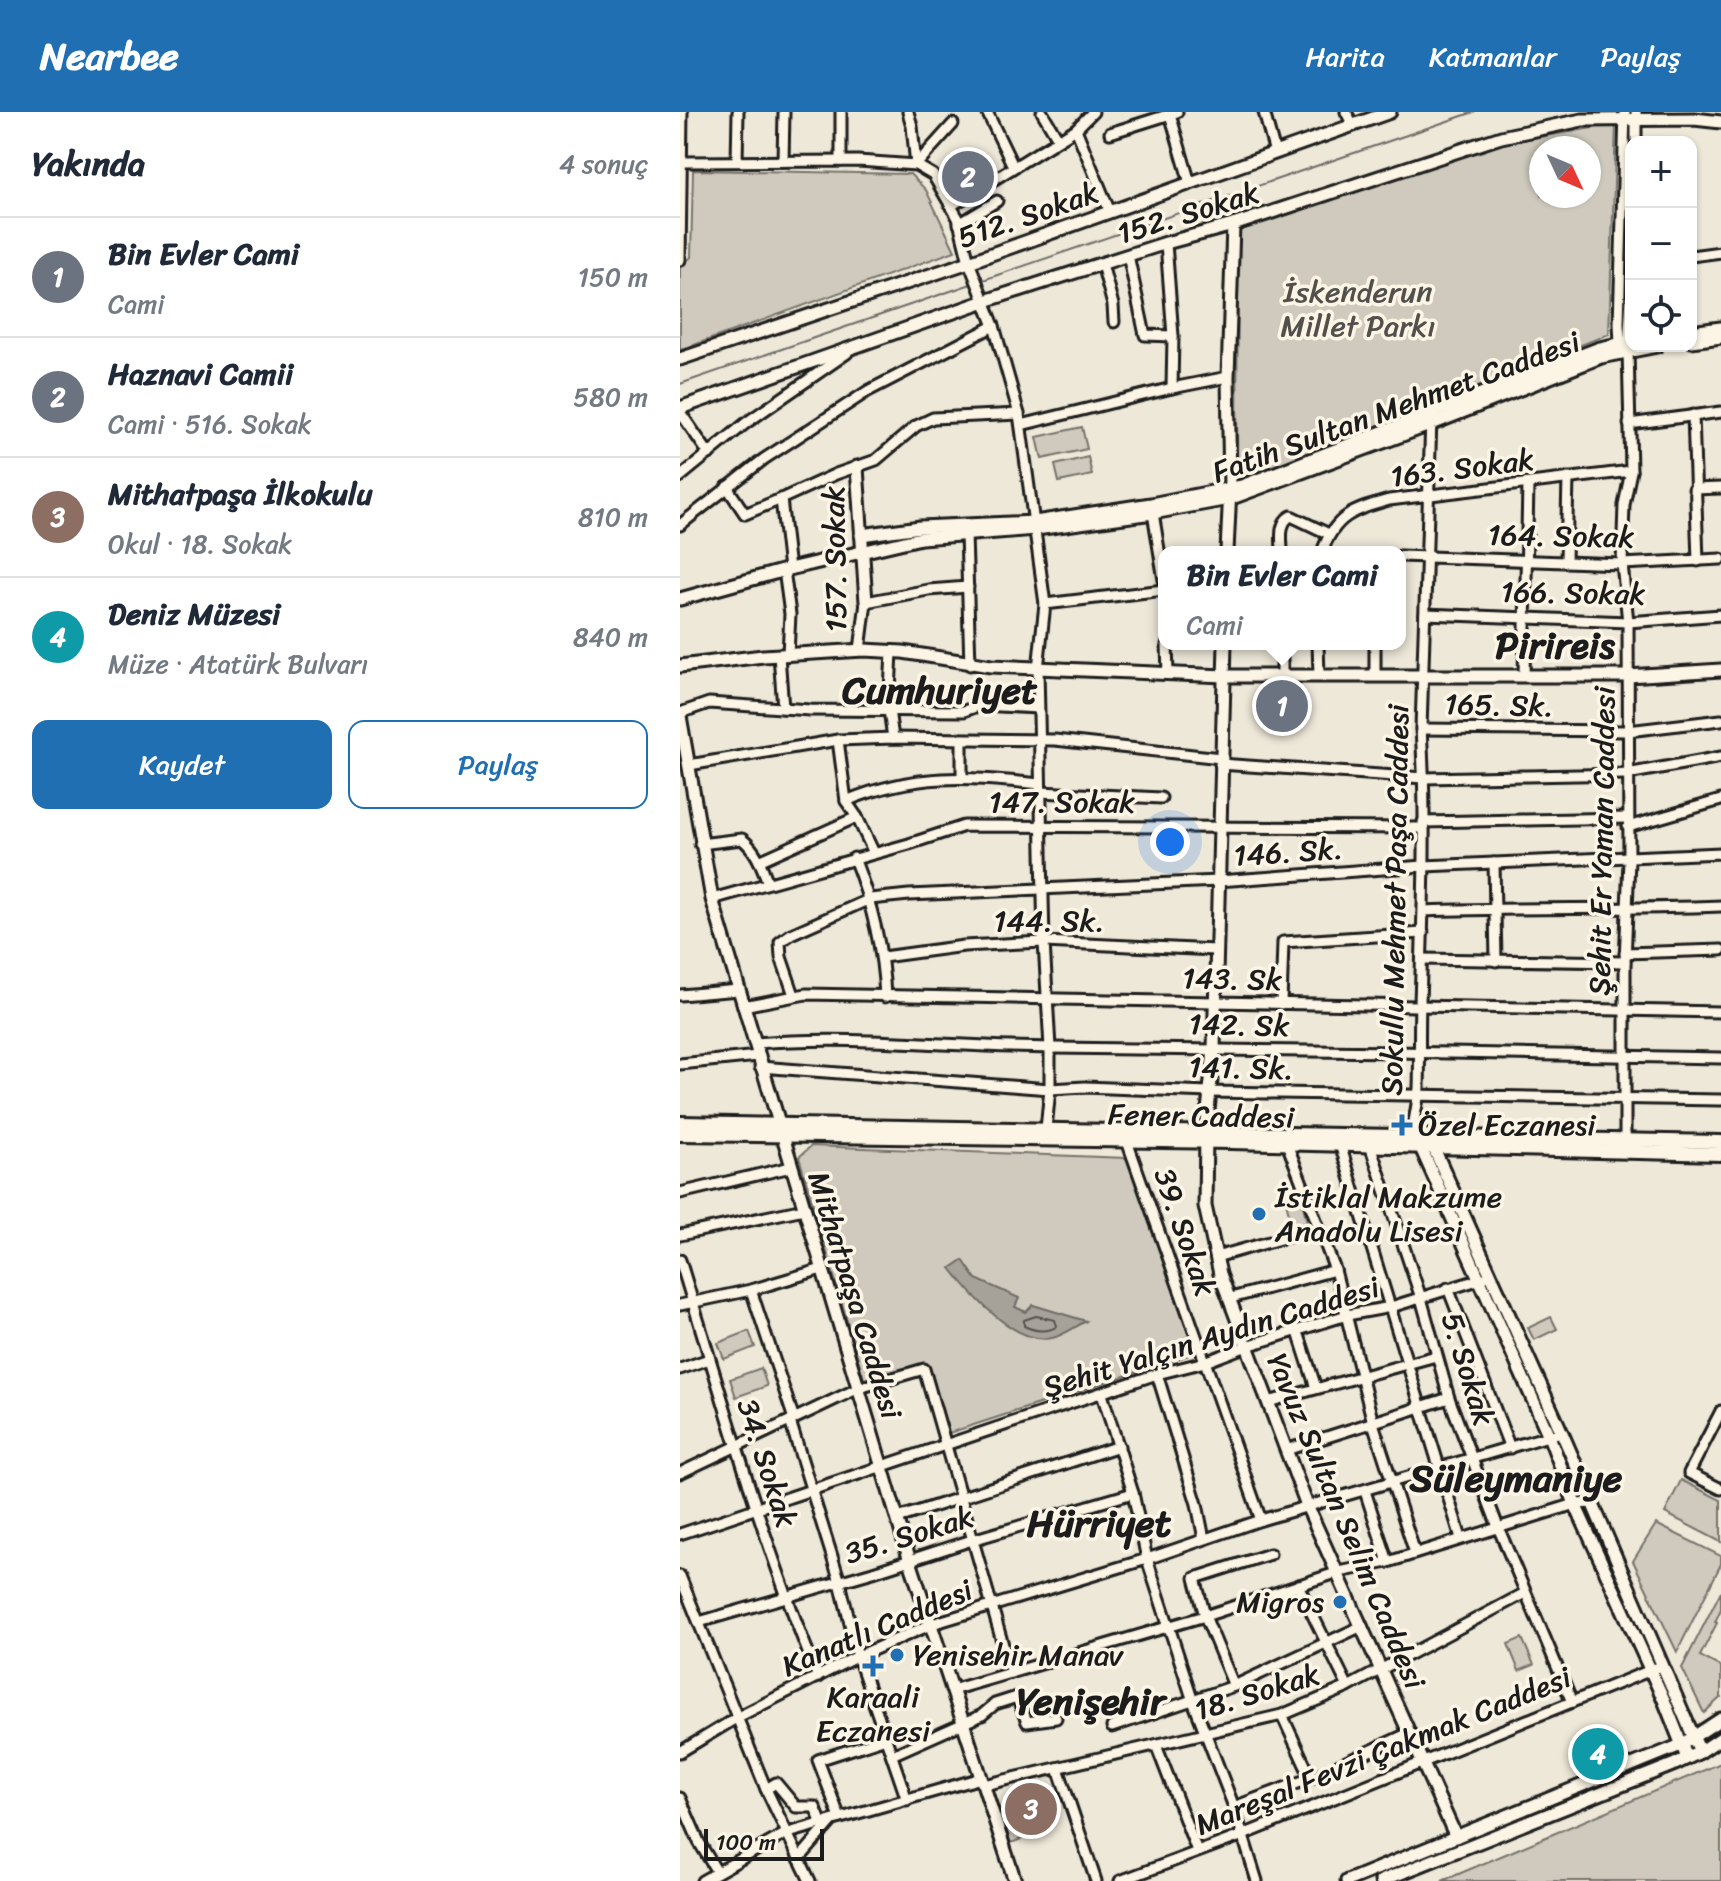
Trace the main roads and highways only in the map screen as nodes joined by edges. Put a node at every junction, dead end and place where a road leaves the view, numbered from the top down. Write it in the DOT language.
graph roads {
  1 [pos="680,1123"];
  2 [pos="779,1128"];
  3 [pos="680,1134"];
  4 [pos="1206,1137"];
  5 [pos="1420,1142"];
  6 [pos="1721,1142"];
  7 [pos="1721,1154"];
  1 -- 2 [label="main road, Fener Caddesi"];
  2 -- 3 [label="main road, Fener Caddesi"];
  2 -- 4 [label="main road, Fener Caddesi"];
  2 -- 4 [label="main road, Fener Caddesi"];
  4 -- 5 [label="main road, Fener Caddesi"];
  5 -- 6 [label="main road, Fener Caddesi"];
  5 -- 7 [label="main road, Fener Caddesi"];
}
